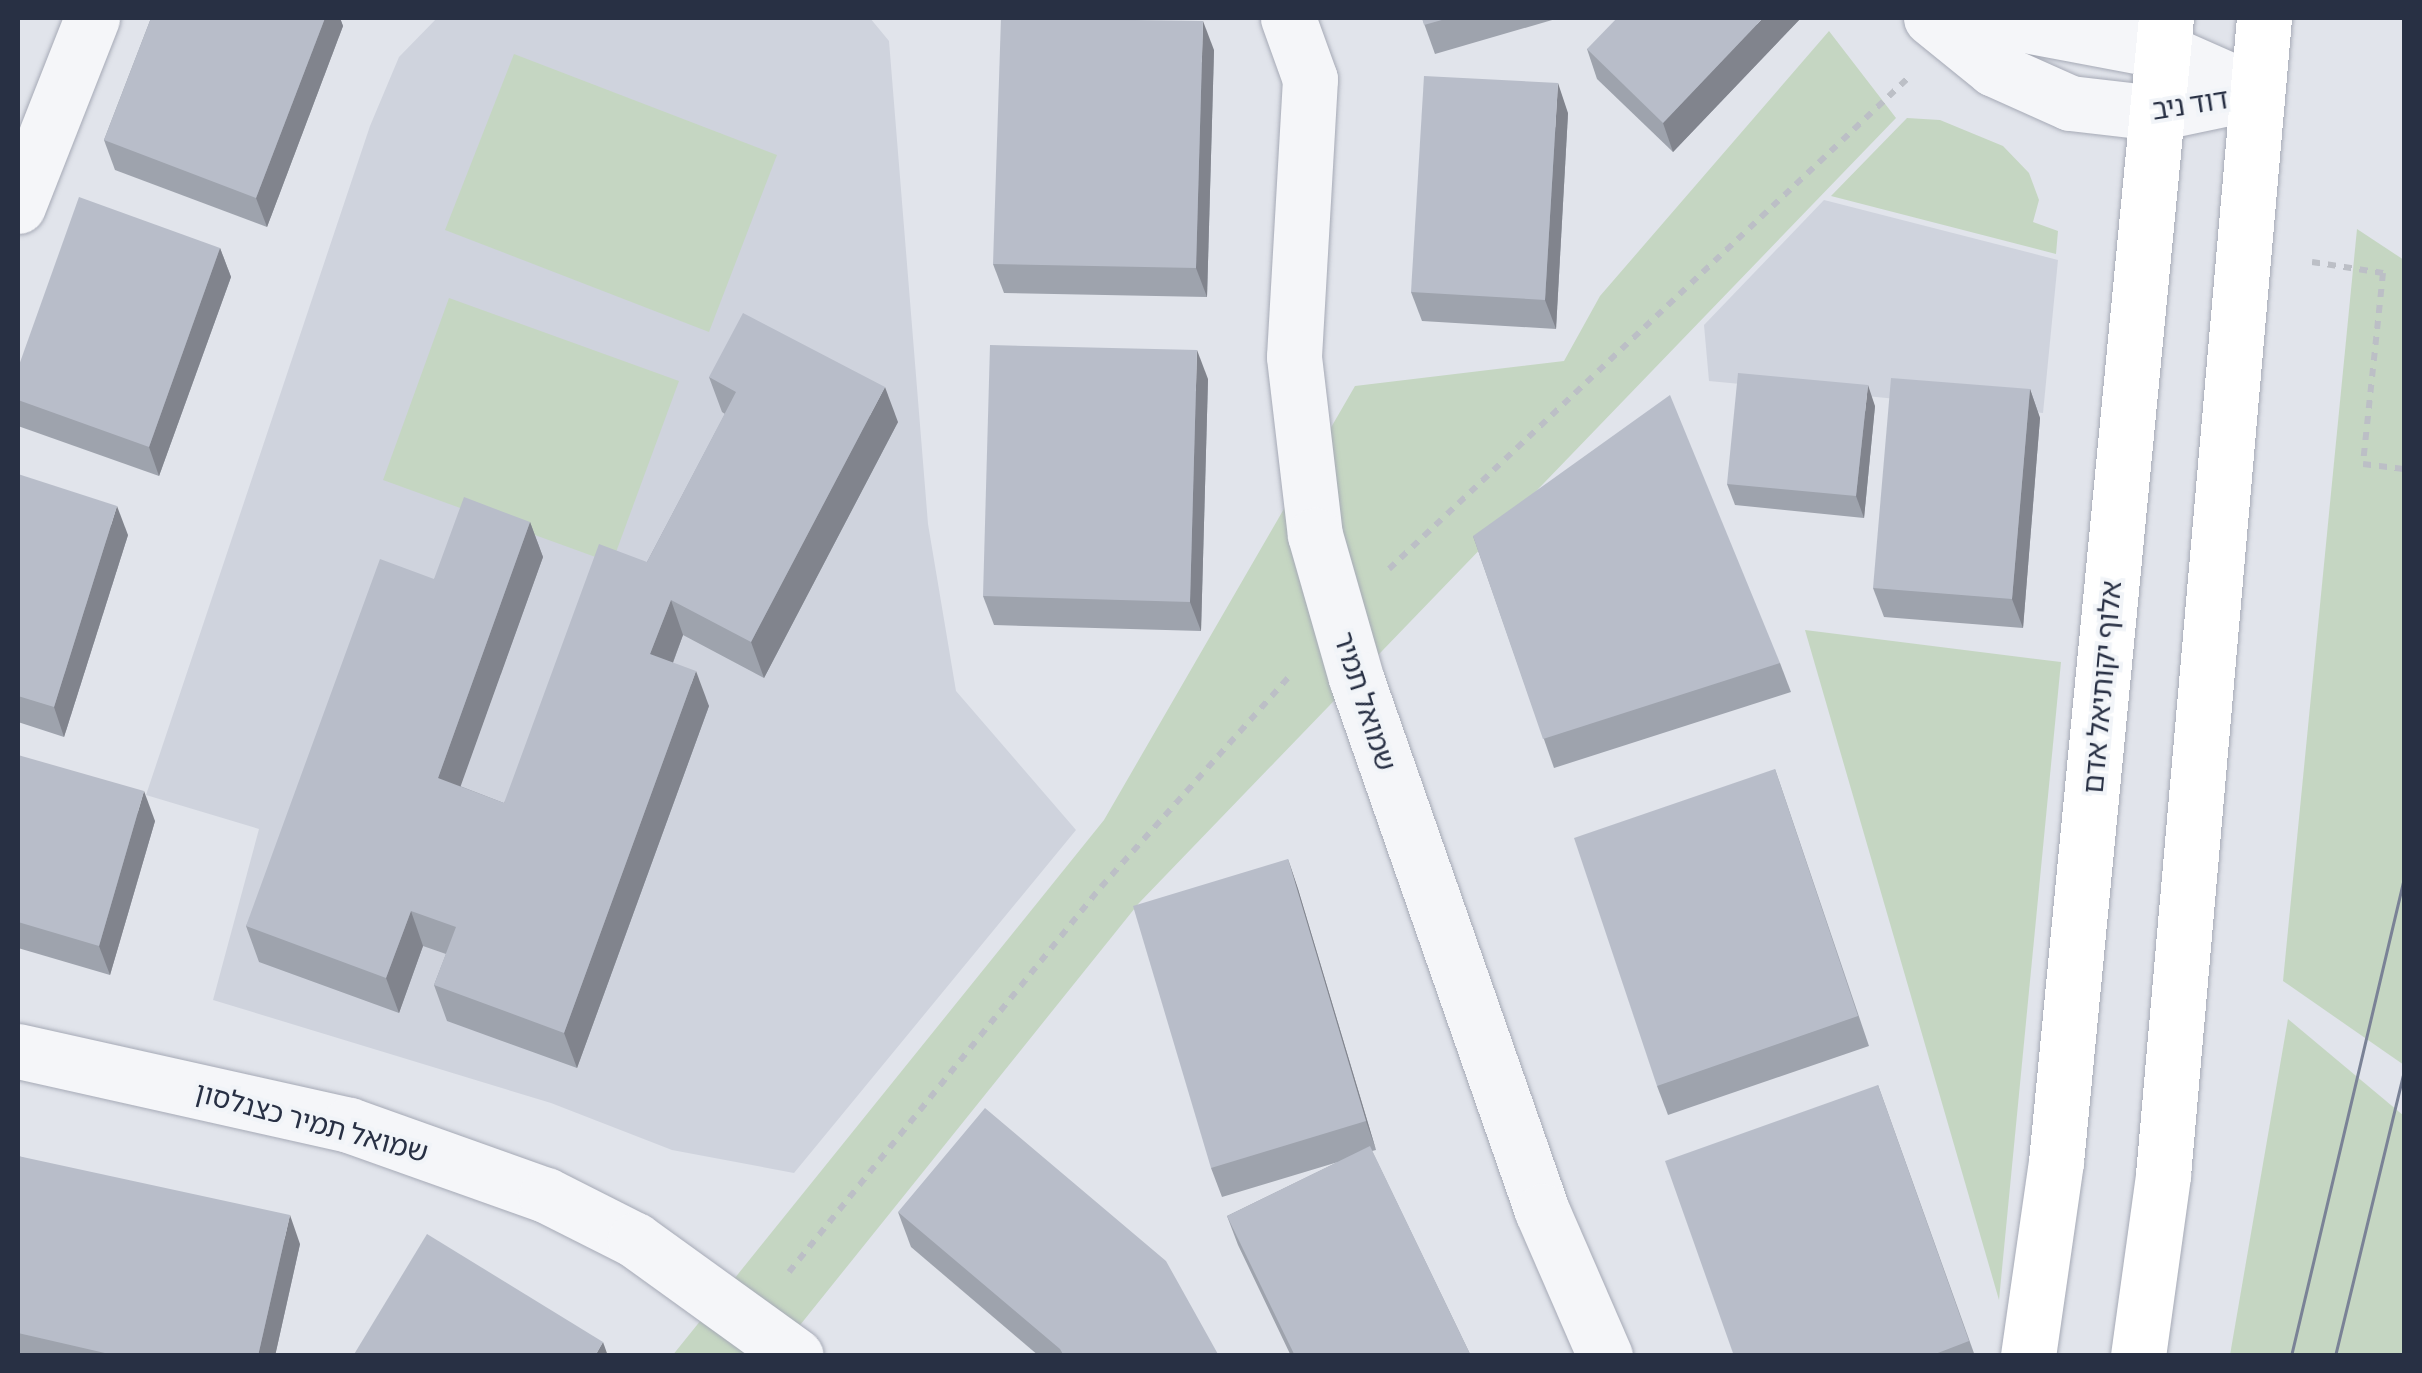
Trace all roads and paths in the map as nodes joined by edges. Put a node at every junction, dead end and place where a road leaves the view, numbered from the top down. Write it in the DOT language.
graph roads {
  1 [pos="92,18"];
  2 [pos="1288,18"];
  3 [pos="1931,18"];
  4 [pos="1988,18"];
  5 [pos="2264,18"];
  6 [pos="2165,34"];
  7 [pos="2256,92"];
  8 [pos="38,97"];
  9 [pos="2156,113"];
  10 [pos="18,206"];
  11 [pos="2313,251"];
  12 [pos="2404,469"];
  13 [pos="18,1051"];
  14 [pos="796,1356"];
  15 [pos="1605,1356"];
  16 [pos="2028,1356"];
  17 [pos="2138,1356"];
  1 -- 8 [label="street"];
  2 -- 15 [label="street, שמואל תמיר"];
  3 -- 9 [label="street, דוד ניב"];
  4 -- 6 [label="street, דוד ניב"];
  5 -- 7 [label="street"];
  6 -- 7 [label="street, דוד ניב"];
  6 -- 9 [label="street, אלוף יקותיאל אדם"];
  7 -- 9 [label="street, דוד ניב"];
  7 -- 17 [label="street"];
  8 -- 10 [label="street"];
  9 -- 16 [label="street, אלוף יקותיאל אדם"];
  11 -- 12 [label="path"];
  13 -- 14 [label="street, שמואל תמיר כצנלסון"];
}
